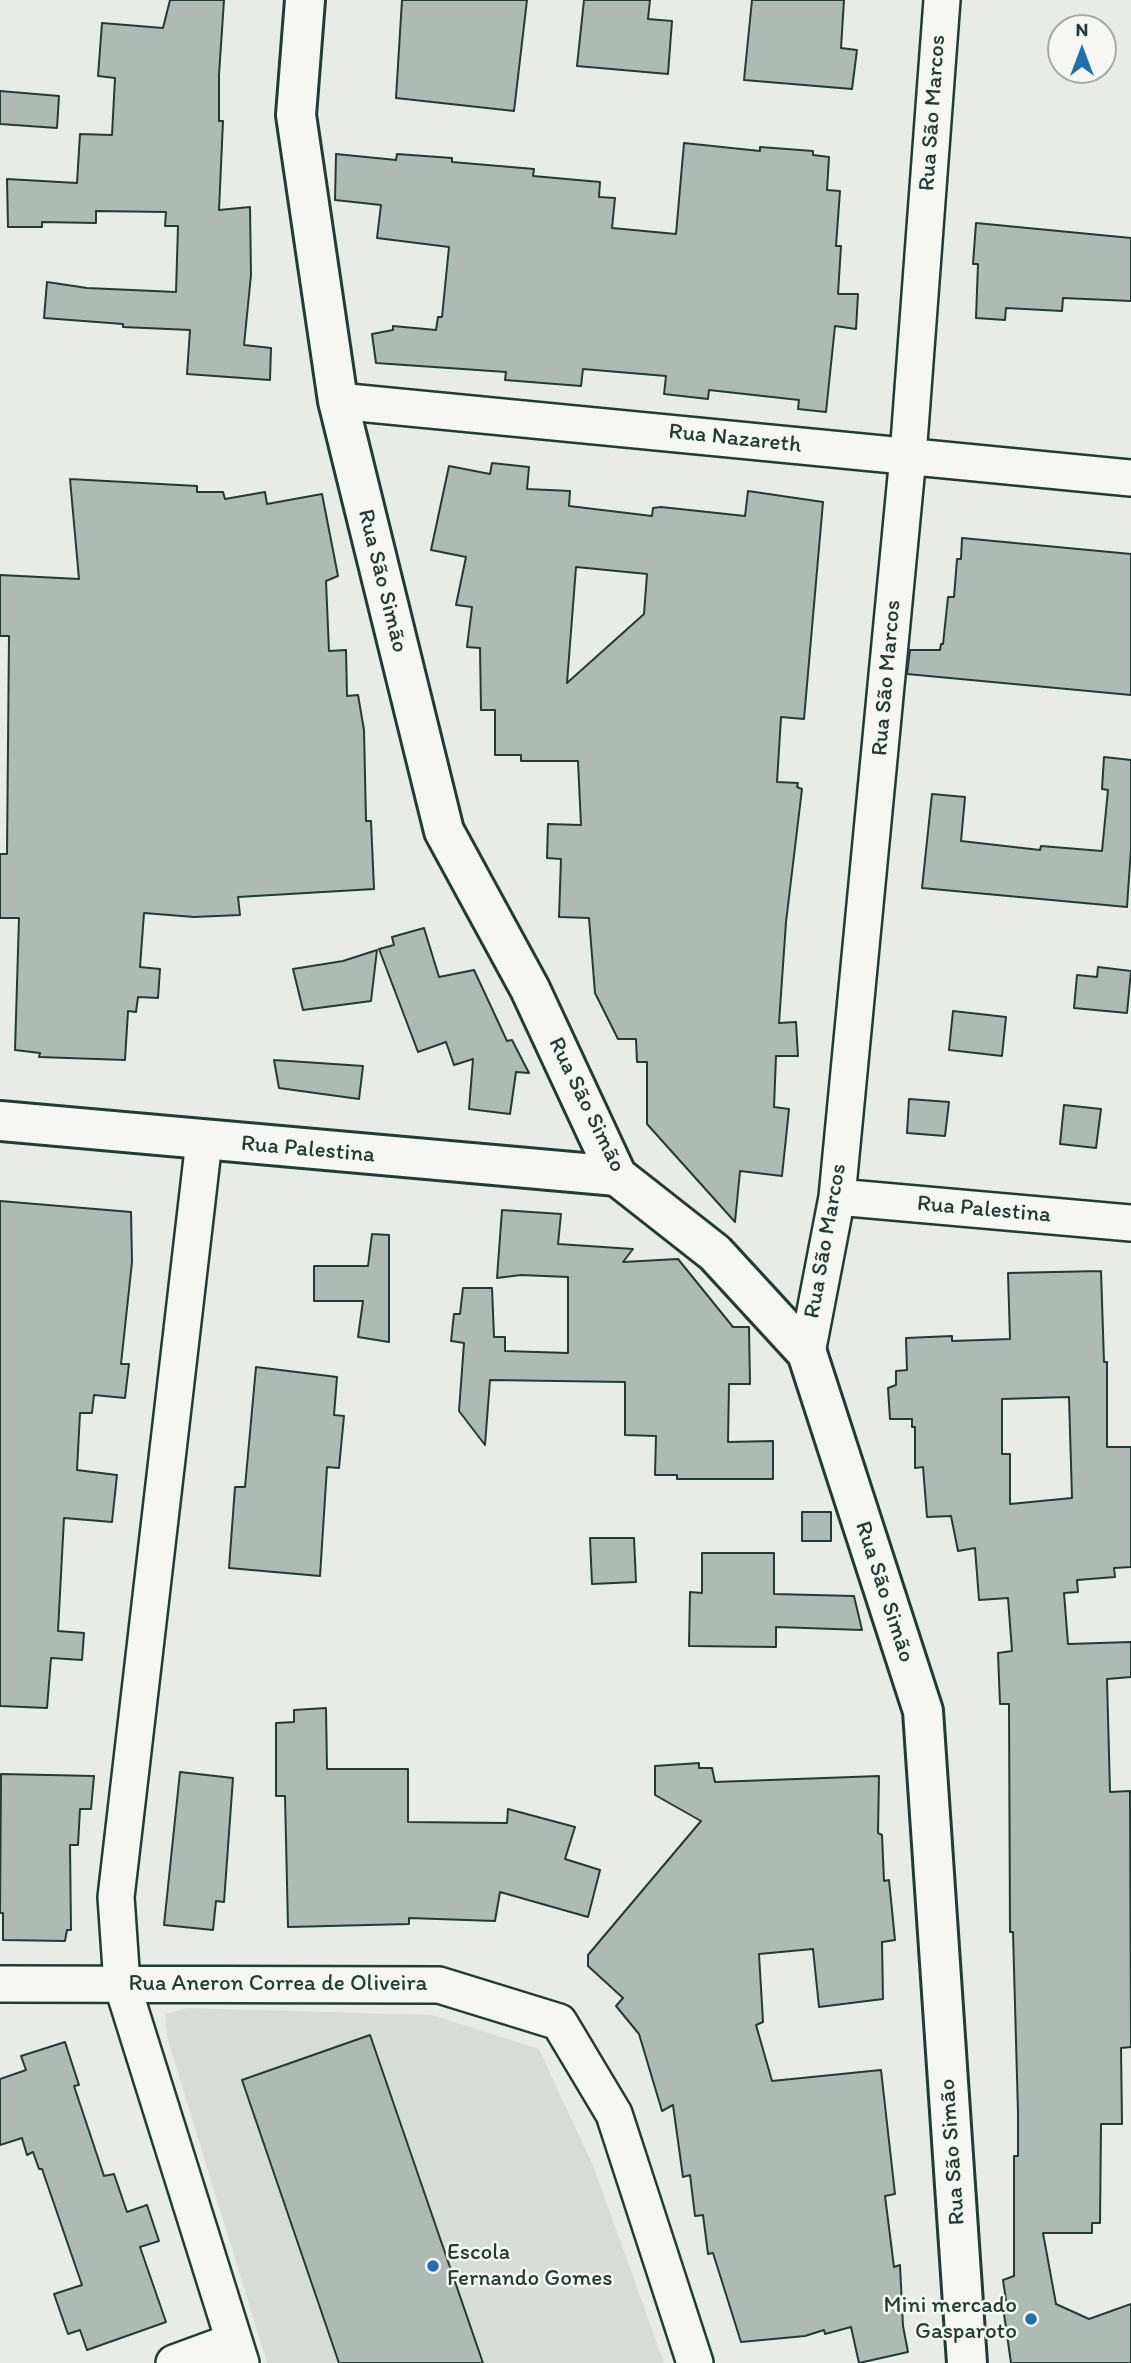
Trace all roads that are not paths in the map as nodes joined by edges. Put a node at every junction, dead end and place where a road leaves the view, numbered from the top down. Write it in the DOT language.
graph roads {
  1 [pos="305,0"];
  2 [pos="942,0"];
  3 [pos="338,401"];
  4 [pos="908,456"];
  5 [pos="1131,478"];
  6 [pos="0,1121"];
  7 [pos="204,1141"];
  8 [pos="617,1176"];
  9 [pos="837,1198"];
  10 [pos="1131,1223"];
  11 [pos="807,1353"];
  12 [pos="0,1984"];
  13 [pos="122,1984"];
  14 [pos="237,2352"];
  15 [pos="174,2363"];
  16 [pos="695,2363"];
  17 [pos="967,2363"];
  1 -- 3 [label="street, Rua São Simão"];
  2 -- 4 [label="street, Rua São Marcos"];
  3 -- 4 [label="street, Rua Nazareth"];
  3 -- 8 [label="street, Rua São Simão"];
  4 -- 5 [label="street, Rua Nazareth"];
  4 -- 9 [label="street, Rua São Marcos"];
  6 -- 7 [label="street, Rua Palestina"];
  7 -- 8 [label="street, Rua Palestina"];
  7 -- 13 [label="street"];
  8 -- 11 [label="street, Rua São Simão"];
  9 -- 10 [label="street, Rua Palestina"];
  9 -- 11 [label="street, Rua São Marcos"];
  11 -- 17 [label="street, Rua São Simão"];
  12 -- 13 [label="street, Rua Aneron Correa de Oliveira"];
  13 -- 14 [label="street"];
  13 -- 16 [label="street, Rua Aneron Correa de Oliveira"];
  14 -- 15 [label="street"];
}
